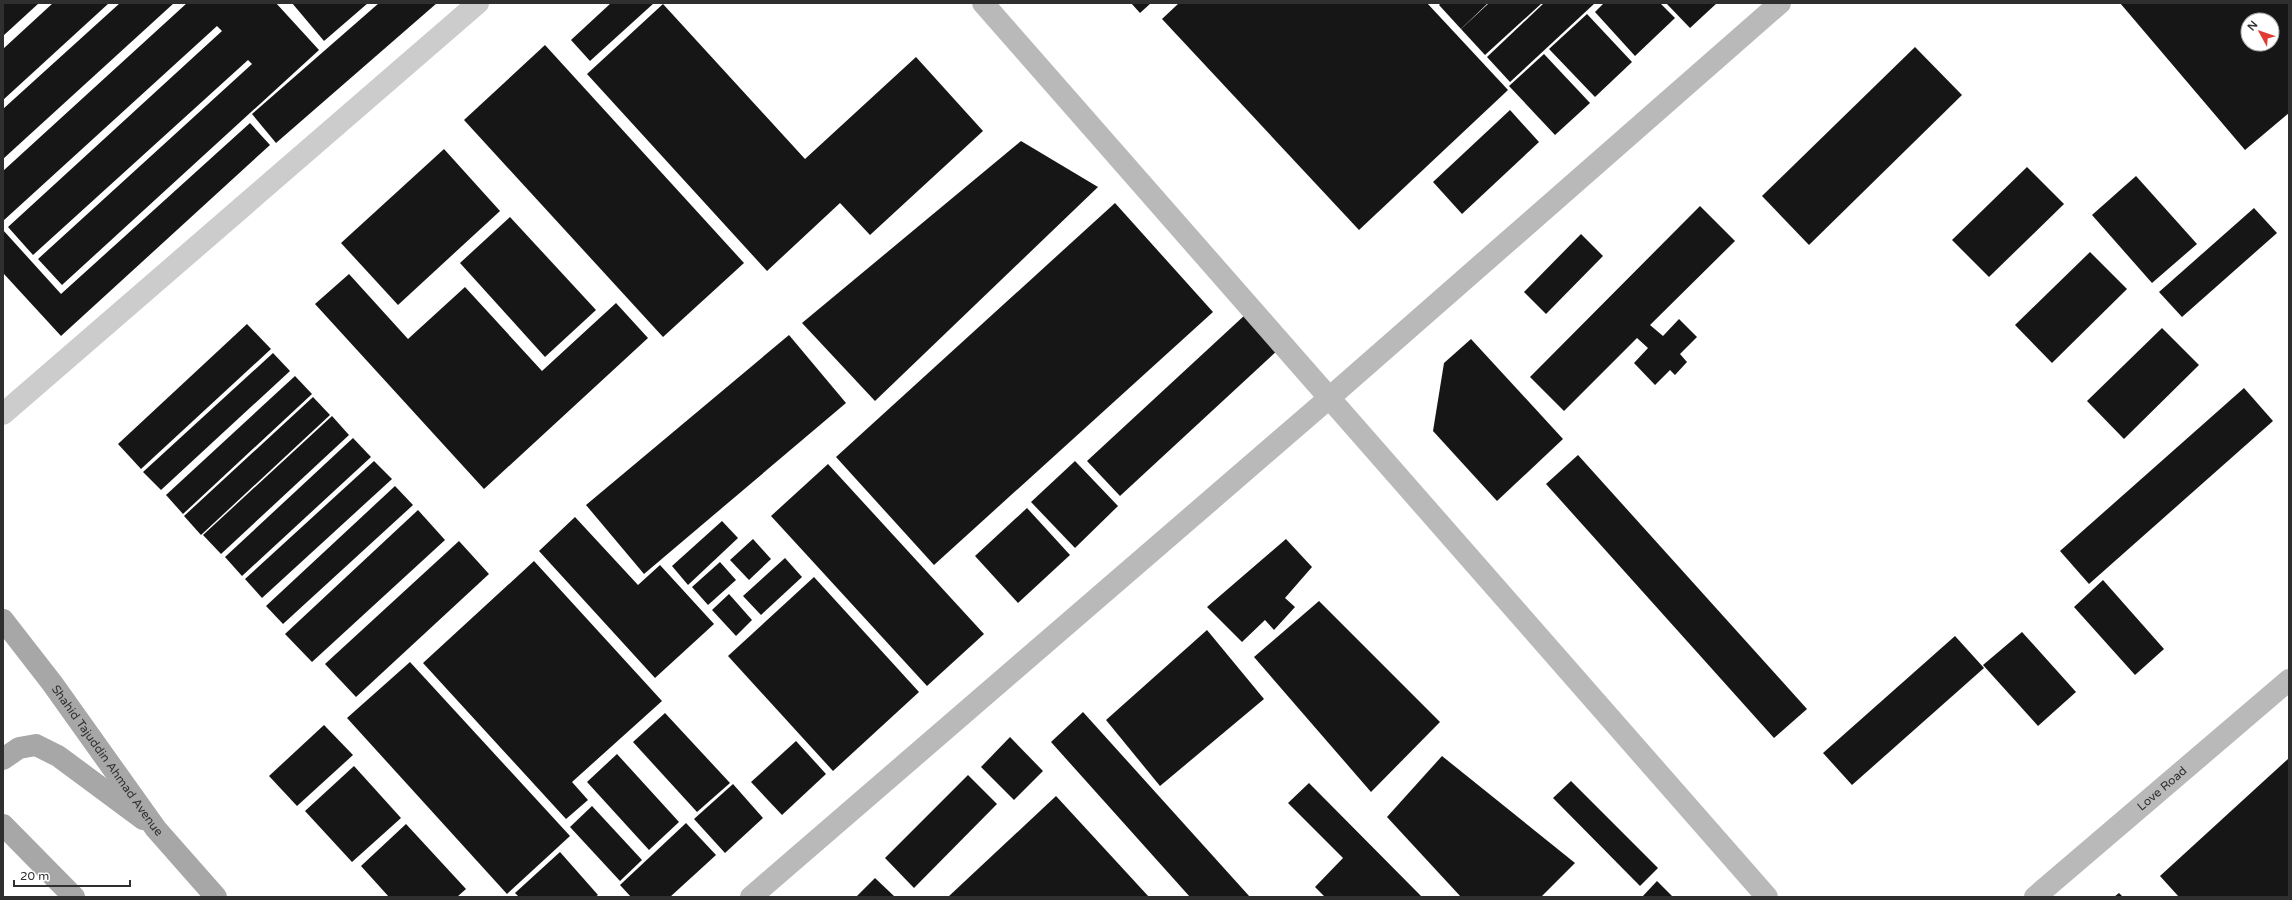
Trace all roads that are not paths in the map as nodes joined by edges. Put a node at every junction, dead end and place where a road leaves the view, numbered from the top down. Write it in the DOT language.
graph roads {
  1 [pos="478,3"];
  2 [pos="983,3"];
  3 [pos="1780,3"];
  4 [pos="1328,399"];
  5 [pos="3,414"];
  6 [pos="3,620"];
  7 [pos="2289,680"];
  8 [pos="3,759"];
  9 [pos="3,824"];
  10 [pos="156,828"];
  11 [pos="74,897"];
  12 [pos="216,897"];
  13 [pos="751,897"];
  14 [pos="1767,897"];
  15 [pos="2036,897"];
  1 -- 5 [label="street"];
  2 -- 4 [label="street"];
  3 -- 4 [label="street"];
  4 -- 13 [label="street"];
  4 -- 14 [label="street"];
  6 -- 10 [label="main road, Shahid Tajuddin Ahmad Avenue"];
  7 -- 15 [label="street, Love Road"];
  8 -- 10 [label="main road"];
  9 -- 11 [label="main road"];
  10 -- 12 [label="main road, Shahid Tajuddin Ahmad Avenue"];
}
